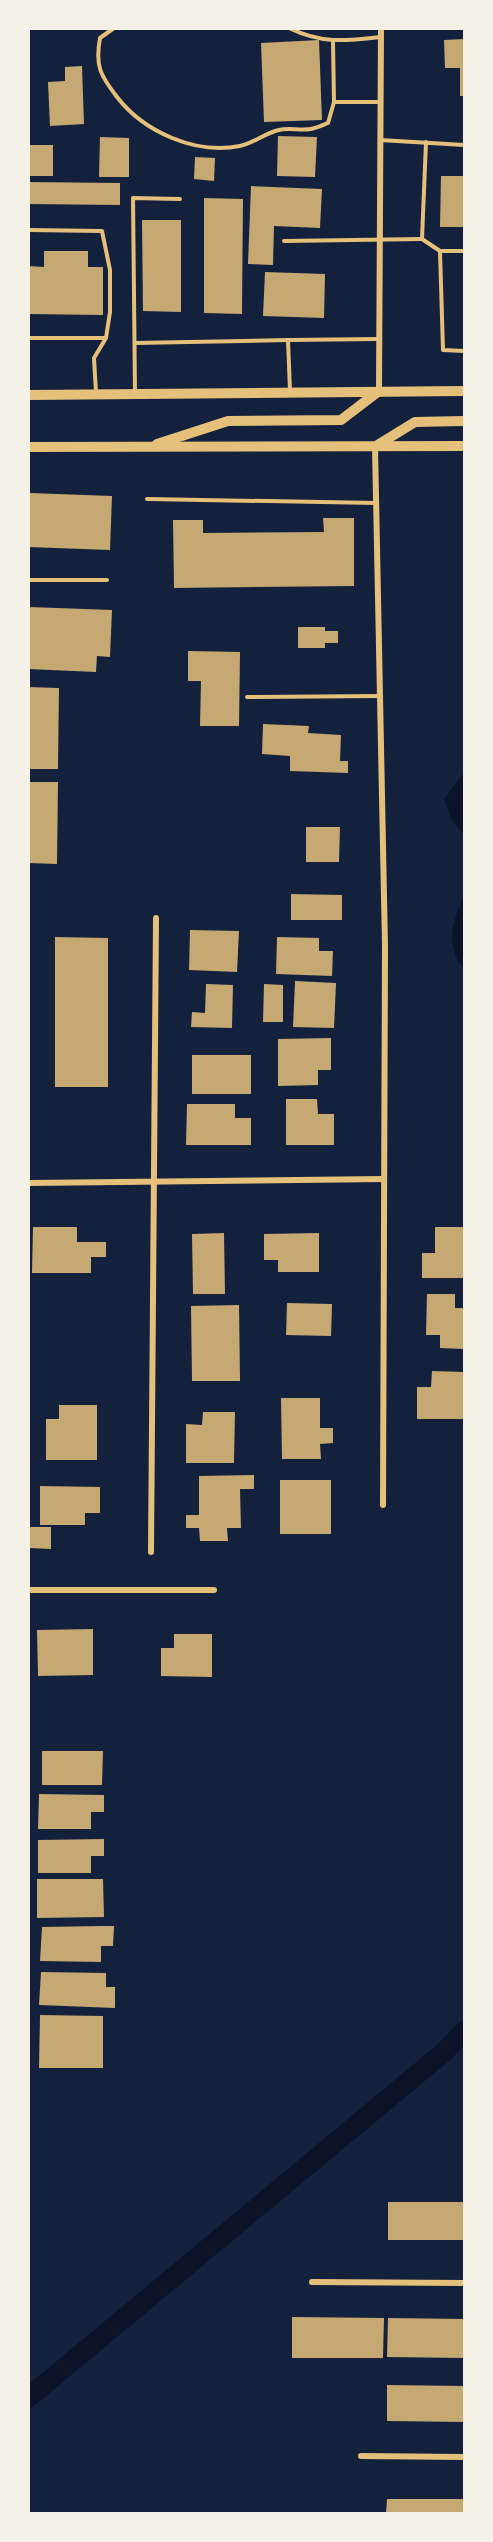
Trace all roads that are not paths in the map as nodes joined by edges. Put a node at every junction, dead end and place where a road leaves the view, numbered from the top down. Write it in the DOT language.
graph roads {
  1 [pos="114,28"];
  2 [pos="289,28"];
  3 [pos="381,28"];
  4 [pos="381,37"];
  5 [pos="333,42"];
  6 [pos="334,102"];
  7 [pos="381,102"];
  8 [pos="380,140"];
  9 [pos="426,142"];
  10 [pos="465,145"];
  11 [pos="180,199"];
  12 [pos="28,230"];
  13 [pos="422,239"];
  14 [pos="284,241"];
  15 [pos="380,241"];
  16 [pos="440,251"];
  17 [pos="465,251"];
  18 [pos="28,338"];
  19 [pos="106,338"];
  20 [pos="379,339"];
  21 [pos="288,340"];
  22 [pos="135,343"];
  23 [pos="465,351"];
  24 [pos="379,391"];
  25 [pos="465,391"];
  26 [pos="290,392"];
  27 [pos="96,394"];
  28 [pos="135,394"];
  29 [pos="28,395"];
  30 [pos="465,421"];
  31 [pos="465,446"];
  32 [pos="28,447"];
  33 [pos="148,447"];
  34 [pos="375,447"];
  35 [pos="147,499"];
  36 [pos="376,503"];
  37 [pos="28,580"];
  38 [pos="107,580"];
  39 [pos="380,696"];
  40 [pos="247,697"];
  41 [pos="156,918"];
  42 [pos="384,1179"];
  43 [pos="28,1183"];
  44 [pos="155,1183"];
  45 [pos="383,1505"];
  46 [pos="151,1552"];
  47 [pos="28,1590"];
  48 [pos="214,1590"];
  49 [pos="312,2282"];
  50 [pos="465,2283"];
  51 [pos="361,2456"];
  52 [pos="465,2457"];
  1 -- 6 [label="lane"];
  2 -- 5 [label="lane"];
  3 -- 4 [label="street"];
  4 -- 5 [label="lane"];
  4 -- 7 [label="street"];
  5 -- 6 [label="lane"];
  6 -- 7 [label="lane"];
  7 -- 8 [label="street"];
  8 -- 9 [label="lane"];
  8 -- 15 [label="street"];
  9 -- 10 [label="lane"];
  9 -- 13 [label="lane"];
  11 -- 22 [label="lane"];
  12 -- 19 [label="lane"];
  13 -- 15 [label="lane"];
  13 -- 16 [label="lane"];
  14 -- 15 [label="lane"];
  15 -- 20 [label="street"];
  16 -- 17 [label="lane"];
  16 -- 23 [label="lane"];
  18 -- 19 [label="lane"];
  19 -- 27 [label="lane"];
  20 -- 21 [label="lane"];
  20 -- 24 [label="street"];
  21 -- 22 [label="lane"];
  21 -- 26 [label="lane"];
  22 -- 28 [label="lane"];
  24 -- 25 [label="main road"];
  24 -- 26 [label="main road"];
  24 -- 33 [label="main road"];
  26 -- 28 [label="main road"];
  27 -- 28 [label="main road"];
  27 -- 29 [label="main road"];
  30 -- 34 [label="main road"];
  31 -- 34 [label="main road"];
  32 -- 33 [label="main road"];
  33 -- 34 [label="main road"];
  34 -- 36 [label="street"];
  35 -- 36 [label="lane"];
  36 -- 39 [label="street"];
  37 -- 38 [label="lane"];
  39 -- 40 [label="lane"];
  39 -- 42 [label="street"];
  41 -- 44 [label="street"];
  42 -- 44 [label="street"];
  42 -- 45 [label="street"];
  43 -- 44 [label="street"];
  44 -- 46 [label="street"];
  47 -- 48 [label="street"];
  49 -- 50 [label="street"];
  51 -- 52 [label="street"];
}
